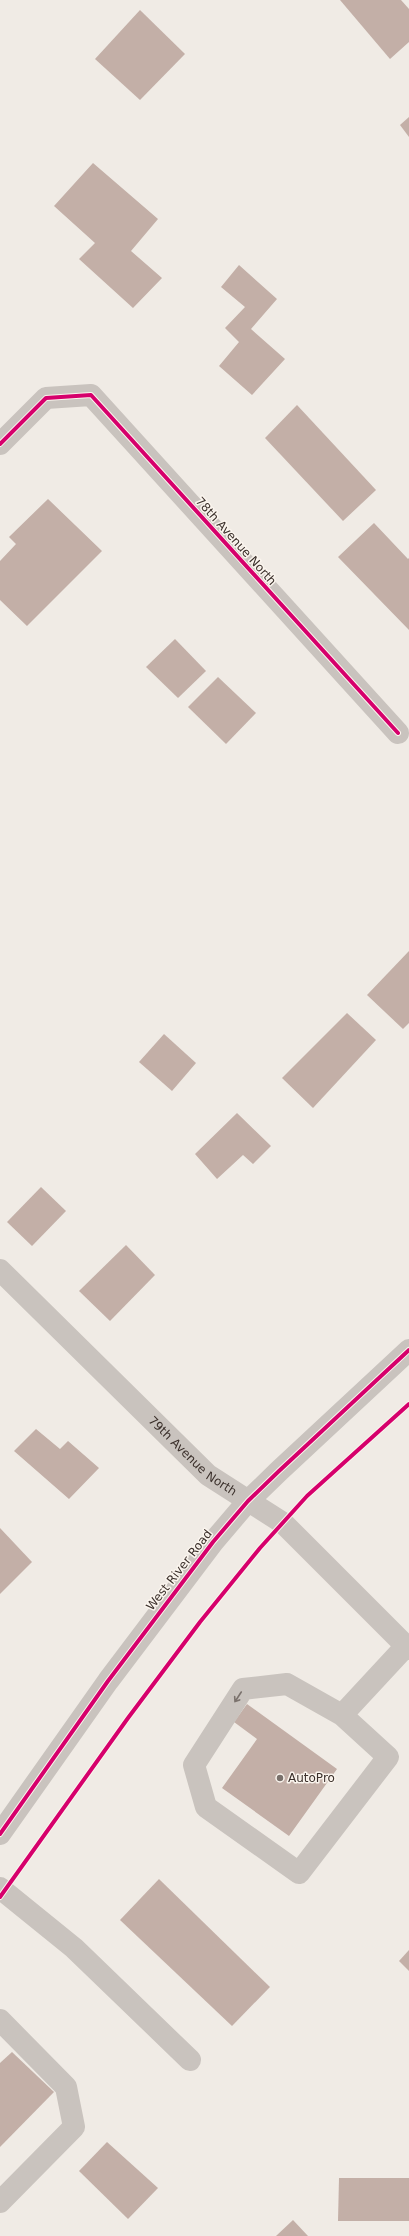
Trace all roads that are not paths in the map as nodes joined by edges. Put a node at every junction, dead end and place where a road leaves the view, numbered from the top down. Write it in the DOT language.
graph roads {
  1 [pos="0,444"];
  2 [pos="398,733"];
  3 [pos="0,1270"];
  4 [pos="409,1350"];
  5 [pos="248,1501"];
  6 [pos="408,1648"];
  7 [pos="342,1715"];
  8 [pos="0,1834"];
  9 [pos="0,1888"];
  10 [pos="2,2027"];
  11 [pos="190,2060"];
  12 [pos="0,2202"];
  1 -- 2 [label="street, 78th Avenue North"];
  3 -- 5 [label="street, 79th Avenue North"];
  4 -- 5 [label="street, West River Road"];
  5 -- 6 [label="street, 79th Avenue North"];
  5 -- 8 [label="street, West River Road"];
  6 -- 7 [label="street"];
  7 -- 7 [label="street, one-way"];
  9 -- 11 [label="street"];
  10 -- 12 [label="street"];
}
